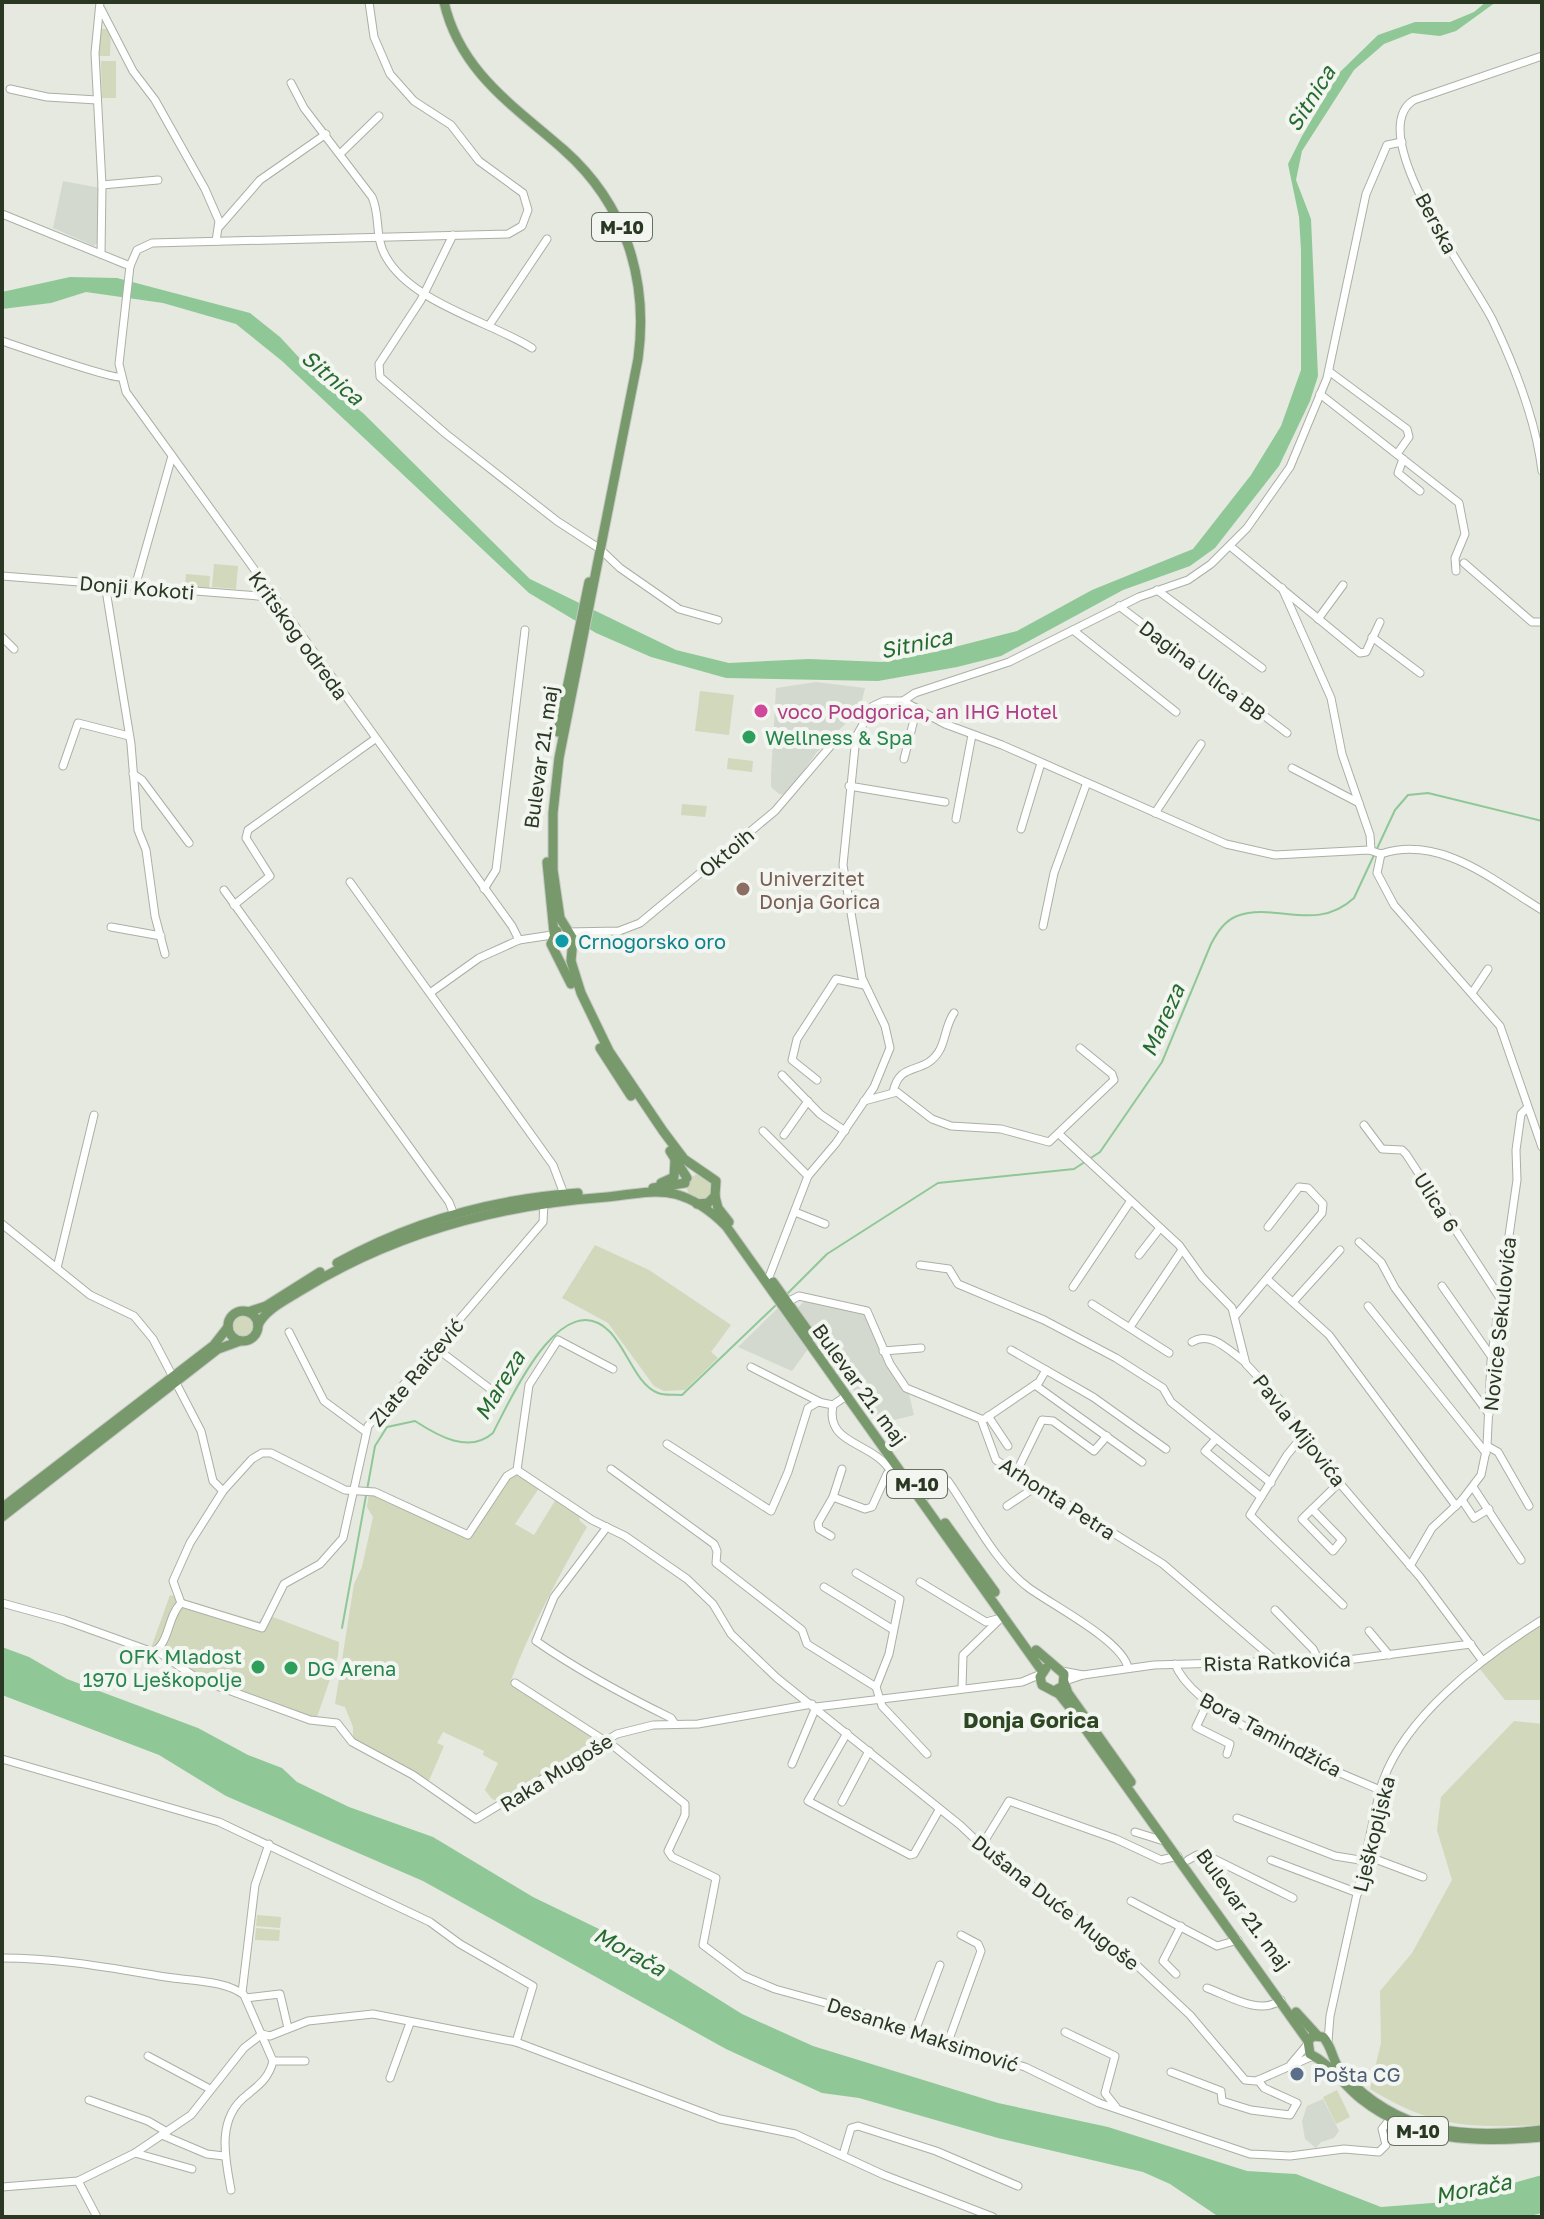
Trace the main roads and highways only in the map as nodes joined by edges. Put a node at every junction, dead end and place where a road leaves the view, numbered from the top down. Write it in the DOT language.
graph roads {
  1 [pos="444,2"];
  2 [pos="580,635"];
  3 [pos="566,931"];
  4 [pos="553,934"];
  5 [pos="571,947"];
  6 [pos="555,950"];
  7 [pos="674,1157"];
  8 [pos="702,1171"];
  9 [pos="686,1181"];
  10 [pos="655,1188"];
  11 [pos="715,1196"];
  12 [pos="694,1202"];
  13 [pos="248,1312"];
  14 [pos="258,1325"];
  15 [pos="228,1327"];
  16 [pos="240,1341"];
  17 [pos="174,1380"];
  18 [pos="2,1508"];
  19 [pos="2,1517"];
  20 [pos="1042,1673"];
  21 [pos="1061,1675"];
  22 [pos="1054,1691"];
  23 [pos="1183,1858"];
  24 [pos="1318,2041"];
  25 [pos="1316,2057"];
  26 [pos="1542,2130"];
  27 [pos="1542,2137"];
  1 -- 2 [label="main road, M-10"];
  2 -- 3 [label="main road, Bulevar 21. maj / M-10"];
  2 -- 4 [label="main road, Bulevar 21. maj / M-10"];
  3 -- 4 [label="main road"];
  3 -- 5 [label="main road, M-10"];
  4 -- 6 [label="main road, M-10"];
  5 -- 6 [label="main road"];
  5 -- 8 [label="main road, M-10"];
  6 -- 7 [label="main road, M-10"];
  7 -- 9 [label="main road, M-10"];
  7 -- 10 [label="main road"];
  8 -- 9 [label="main road"];
  8 -- 11 [label="main road, M-10"];
  9 -- 10 [label="main road"];
  9 -- 12 [label="main road, M-10"];
  10 -- 13 [label="main road"];
  11 -- 12 [label="main road"];
  11 -- 21 [label="main road, Bulevar 21. maj / M-10"];
  12 -- 14 [label="main road"];
  12 -- 20 [label="main road, Bulevar 21. maj / M-10"];
  13 -- 14 [label="main road"];
  13 -- 15 [label="main road"];
  14 -- 16 [label="main road"];
  15 -- 16 [label="main road"];
  15 -- 17 [label="main road"];
  16 -- 17 [label="main road"];
  17 -- 18 [label="main road"];
  17 -- 19 [label="main road"];
  20 -- 21 [label="main road"];
  20 -- 22 [label="main road, Bulevar 21. maj / M-10"];
  21 -- 22 [label="main road"];
  21 -- 23 [label="main road, Bulevar 21. maj / M-10"];
  22 -- 23 [label="main road, Bulevar 21. maj / M-10"];
  23 -- 24 [label="main road, Bulevar 21. maj / M-10"];
  23 -- 24 [label="main road, Bulevar 21. maj / M-10"];
  24 -- 25 [label="main road"];
  24 -- 25 [label="main road, Bulevar 21. maj / M-10"];
  24 -- 26 [label="main road, Bulevar 21. maj / M-10"];
  25 -- 27 [label="main road, Bulevar 21. maj / M-10"];
}
